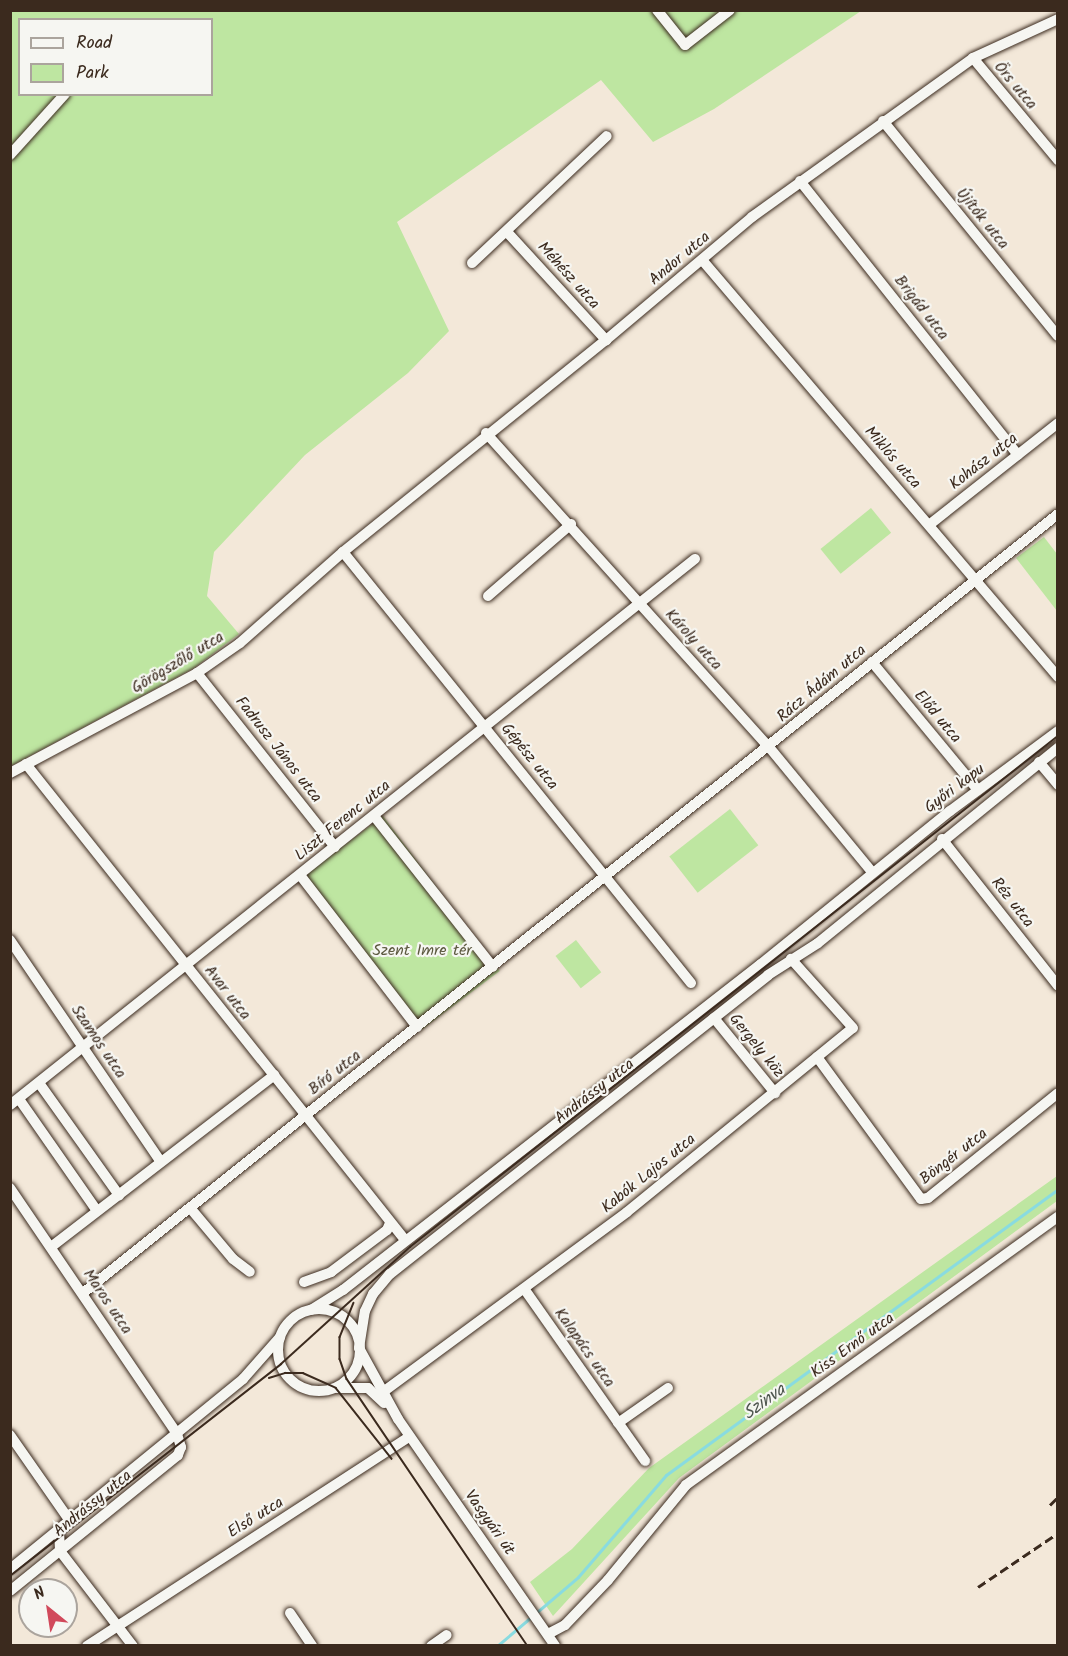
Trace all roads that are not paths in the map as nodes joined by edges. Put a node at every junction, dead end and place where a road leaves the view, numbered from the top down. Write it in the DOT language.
graph roads {
  1 [pos="657,10"];
  2 [pos="730,10"];
  3 [pos="1058,19"];
  4 [pos="973,58"];
  5 [pos="63,96"];
  6 [pos="883,121"];
  7 [pos="607,136"];
  8 [pos="10,155"];
  9 [pos="1058,160"];
  10 [pos="800,181"];
  11 [pos="507,232"];
  12 [pos="703,261"];
  13 [pos="472,263"];
  14 [pos="1058,336"];
  15 [pos="606,340"];
  16 [pos="1058,423"];
  17 [pos="486,434"];
  18 [pos="1018,454"];
  19 [pos="1058,514"];
  20 [pos="571,524"];
  21 [pos="929,525"];
  22 [pos="342,552"];
  23 [pos="695,560"];
  24 [pos="974,578"];
  25 [pos="488,596"];
  26 [pos="640,603"];
  27 [pos="872,662"];
  28 [pos="1053,663"];
  29 [pos="197,673"];
  30 [pos="1058,677"];
  31 [pos="485,727"];
  32 [pos="1058,731"];
  33 [pos="770,747"];
  34 [pos="1058,748"];
  35 [pos="1040,762"];
  36 [pos="26,764"];
  37 [pos="10,773"];
  38 [pos="1058,785"];
  39 [pos="978,790"];
  40 [pos="374,816"];
  41 [pos="942,839"];
  42 [pos="335,846"];
  43 [pos="872,872"];
  44 [pos="300,875"];
  45 [pos="606,877"];
  46 [pos="888,887"];
  47 [pos="10,940"];
  48 [pos="791,959"];
  49 [pos="186,965"];
  50 [pos="493,967"];
  51 [pos="691,983"];
  52 [pos="1058,986"];
  53 [pos="714,1018"];
  54 [pos="417,1028"];
  55 [pos="84,1047"];
  56 [pos="817,1057"];
  57 [pos="274,1076"];
  58 [pos="39,1083"];
  59 [pos="775,1093"];
  60 [pos="1058,1093"];
  61 [pos="15,1102"];
  62 [pos="306,1116"];
  63 [pos="161,1162"];
  64 [pos="10,1188"];
  65 [pos="118,1195"];
  66 [pos="191,1209"];
  67 [pos="97,1211"];
  68 [pos="1058,1217"];
  69 [pos="390,1223"];
  70 [pos="402,1239"];
  71 [pos="51,1247"];
  72 [pos="250,1272"];
  73 [pos="304,1282"];
  74 [pos="525,1290"];
  75 [pos="83,1293"];
  76 [pos="311,1310"];
  77 [pos="280,1337"];
  78 [pos="359,1348"];
  79 [pos="668,1388"];
  80 [pos="328,1389"];
  81 [pos="383,1392"];
  82 [pos="398,1419"];
  83 [pos="618,1423"];
  84 [pos="177,1434"];
  85 [pos="10,1435"];
  86 [pos="410,1437"];
  87 [pos="645,1461"];
  88 [pos="70,1521"];
  89 [pos="59,1531"];
  90 [pos="63,1555"];
  91 [pos="10,1569"];
  92 [pos="10,1591"];
  93 [pos="290,1613"];
  94 [pos="118,1624"];
  95 [pos="548,1634"];
  96 [pos="447,1635"];
  97 [pos="87,1646"];
  98 [pos="133,1646"];
  99 [pos="312,1646"];
  100 [pos="431,1646"];
  101 [pos="555,1646"];
  1 -- 2 [label="street"];
  3 -- 4 [label="street, Andor utca"];
  4 -- 6 [label="street, Andor utca"];
  4 -- 9 [label="street, Örs utca"];
  5 -- 8 [label="street"];
  6 -- 10 [label="street, Andor utca"];
  6 -- 14 [label="street, Újítók utca"];
  7 -- 11 [label="street"];
  10 -- 12 [label="street, Andor utca"];
  10 -- 18 [label="street, Brigád utca"];
  11 -- 13 [label="street"];
  11 -- 15 [label="street, Méhész utca"];
  12 -- 15 [label="street, Andor utca"];
  12 -- 21 [label="street, Miklós utca"];
  15 -- 17 [label="street, Andor utca"];
  16 -- 18 [label="street, Kohász utca"];
  17 -- 20 [label="street, Károly utca"];
  17 -- 22 [label="street, Andor utca"];
  18 -- 21 [label="street, Kohász utca"];
  19 -- 24 [label="street, Rácz Ádám utca"];
  20 -- 25 [label="street"];
  20 -- 26 [label="street, Károly utca"];
  21 -- 24 [label="street, Miklós utca"];
  22 -- 29 [label="street, Görögszőlő utca"];
  22 -- 31 [label="street, Gépész utca"];
  23 -- 26 [label="street, Liszt Ferenc utca"];
  24 -- 27 [label="street, Rácz Ádám utca"];
  24 -- 28 [label="street, Miklós utca"];
  26 -- 31 [label="street, Liszt Ferenc utca"];
  26 -- 33 [label="street, Károly utca"];
  27 -- 33 [label="street, Rácz Ádám utca"];
  27 -- 39 [label="street, Előd utca"];
  28 -- 30 [label="street, Miklós utca"];
  29 -- 36 [label="street, Görögszőlő utca"];
  29 -- 42 [label="street, Fadrusz János utca"];
  31 -- 40 [label="street, Liszt Ferenc utca"];
  31 -- 45 [label="street, Gépész utca"];
  32 -- 39 [label="street, Győri kapu"];
  33 -- 43 [label="street, Károly utca"];
  33 -- 45 [label="street, Rácz Ádám utca"];
  34 -- 35 [label="street, Győri kapu"];
  35 -- 38 [label="street"];
  35 -- 41 [label="street, Győri kapu"];
  36 -- 37 [label="street, Görögszőlő utca"];
  36 -- 49 [label="street, Avar utca"];
  39 -- 43 [label="street, Győri kapu"];
  40 -- 42 [label="street, Liszt Ferenc utca"];
  40 -- 50 [label="street"];
  41 -- 46 [label="street, Győri kapu"];
  41 -- 52 [label="street, Réz utca"];
  42 -- 44 [label="street, Liszt Ferenc utca"];
  43 -- 70 [label="street, Andrássy utca"];
  44 -- 49 [label="street, Liszt Ferenc utca"];
  44 -- 54 [label="street"];
  45 -- 50 [label="street, Bíró utca"];
  45 -- 51 [label="street, Gépész utca"];
  46 -- 48 [label="street, Andrássy utca"];
  47 -- 55 [label="street, Szamos utca"];
  48 -- 53 [label="street, Andrássy utca"];
  48 -- 56 [label="street, Kabók Lajos utca"];
  49 -- 55 [label="street, Liszt Ferenc utca"];
  49 -- 57 [label="street, Avar utca"];
  50 -- 54 [label="street, Bíró utca"];
  53 -- 59 [label="street, Gergely köz"];
  53 -- 78 [label="street, Andrássy utca"];
  54 -- 62 [label="street, Bíró utca"];
  55 -- 58 [label="street, Liszt Ferenc utca"];
  55 -- 63 [label="street, Szamos utca"];
  56 -- 59 [label="street, Kabók Lajos utca"];
  56 -- 60 [label="street, Böngér utca"];
  57 -- 62 [label="street, Avar utca"];
  57 -- 63 [label="street"];
  58 -- 61 [label="street, Liszt Ferenc utca"];
  58 -- 65 [label="street"];
  59 -- 74 [label="street, Kabók Lajos utca"];
  61 -- 67 [label="street"];
  62 -- 66 [label="street, Bíró utca"];
  62 -- 69 [label="street, Avar utca"];
  63 -- 65 [label="street"];
  64 -- 71 [label="street, Maros utca"];
  65 -- 67 [label="street"];
  66 -- 72 [label="street"];
  66 -- 75 [label="street, Bíró utca"];
  67 -- 71 [label="street"];
  68 -- 95 [label="street, Kiss Ernő utca"];
  69 -- 70 [label="street, Avar utca"];
  69 -- 73 [label="street"];
  70 -- 76 [label="street, Andrássy utca"];
  71 -- 75 [label="street, Maros utca"];
  74 -- 81 [label="street, Kabók Lajos utca"];
  74 -- 83 [label="street, Kalapács utca"];
  75 -- 84 [label="street, Maros utca"];
  76 -- 77 [label="street"];
  76 -- 78 [label="street"];
  77 -- 80 [label="street"];
  77 -- 84 [label="street, Andrássy utca"];
  78 -- 80 [label="street"];
  78 -- 81 [label="street, Vasgyári út"];
  79 -- 83 [label="street"];
  80 -- 82 [label="street, Vasgyári út"];
  81 -- 82 [label="street, Vasgyári út"];
  82 -- 86 [label="street, Vasgyári út"];
  83 -- 87 [label="street, Kalapács utca"];
  84 -- 88 [label="street, Andrássy utca"];
  84 -- 90 [label="street, Andrássy utca"];
  85 -- 88 [label="street"];
  86 -- 94 [label="street, Első utca"];
  86 -- 95 [label="street, Vasgyári út"];
  88 -- 89 [label="street, Andrássy utca"];
  89 -- 90 [label="street"];
  89 -- 91 [label="street, Andrássy utca"];
  90 -- 92 [label="street, Andrássy utca"];
  90 -- 94 [label="street"];
  93 -- 99 [label="street"];
  94 -- 97 [label="street, Első utca"];
  94 -- 98 [label="street"];
  95 -- 101 [label="street, Vasgyári út"];
  96 -- 100 [label="street"];
}
